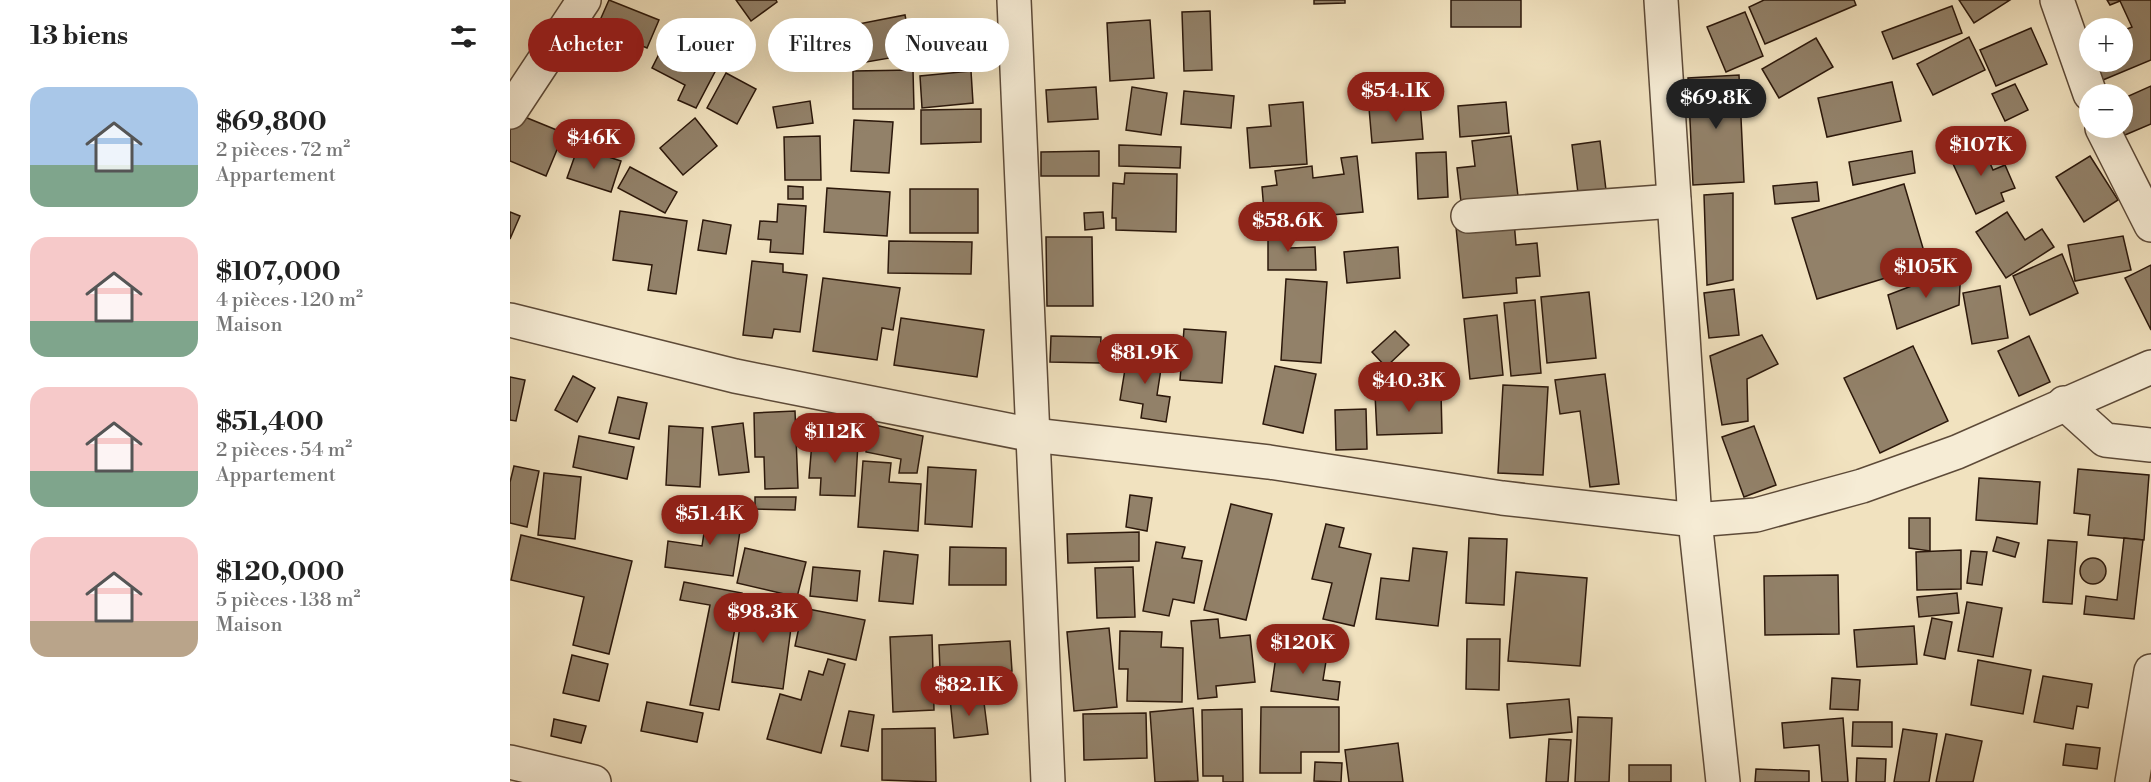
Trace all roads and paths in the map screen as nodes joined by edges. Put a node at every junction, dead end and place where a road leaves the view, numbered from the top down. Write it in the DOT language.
graph roads {
  1 [pos="584,0"];
  2 [pos="1014,0"];
  3 [pos="2057,0"];
  4 [pos="1670,4"];
  5 [pos="2086,84"];
  6 [pos="510,112"];
  7 [pos="2107,138"];
  8 [pos="1674,201"];
  9 [pos="1468,216"];
  10 [pos="2151,225"];
  11 [pos="510,320"];
  12 [pos="2151,368"];
  13 [pos="2064,403"];
  14 [pos="1033,435"];
  15 [pos="2151,445"];
  16 [pos="1695,520"];
  17 [pos="2151,671"];
  18 [pos="510,762"];
  19 [pos="594,782"];
  20 [pos="1048,782"];
  21 [pos="1722,782"];
  22 [pos="2132,782"];
  1 -- 6 [label="street"];
  2 -- 14 [label="street"];
  3 -- 5 [label="street"];
  4 -- 8 [label="street"];
  7 -- 10 [label="street"];
  8 -- 9 [label="street"];
  8 -- 16 [label="street"];
  11 -- 14 [label="street"];
  12 -- 13 [label="street"];
  13 -- 15 [label="street"];
  13 -- 16 [label="street"];
  14 -- 16 [label="street"];
  14 -- 20 [label="street"];
  16 -- 21 [label="street"];
  17 -- 22 [label="street"];
  18 -- 19 [label="street"];
}
